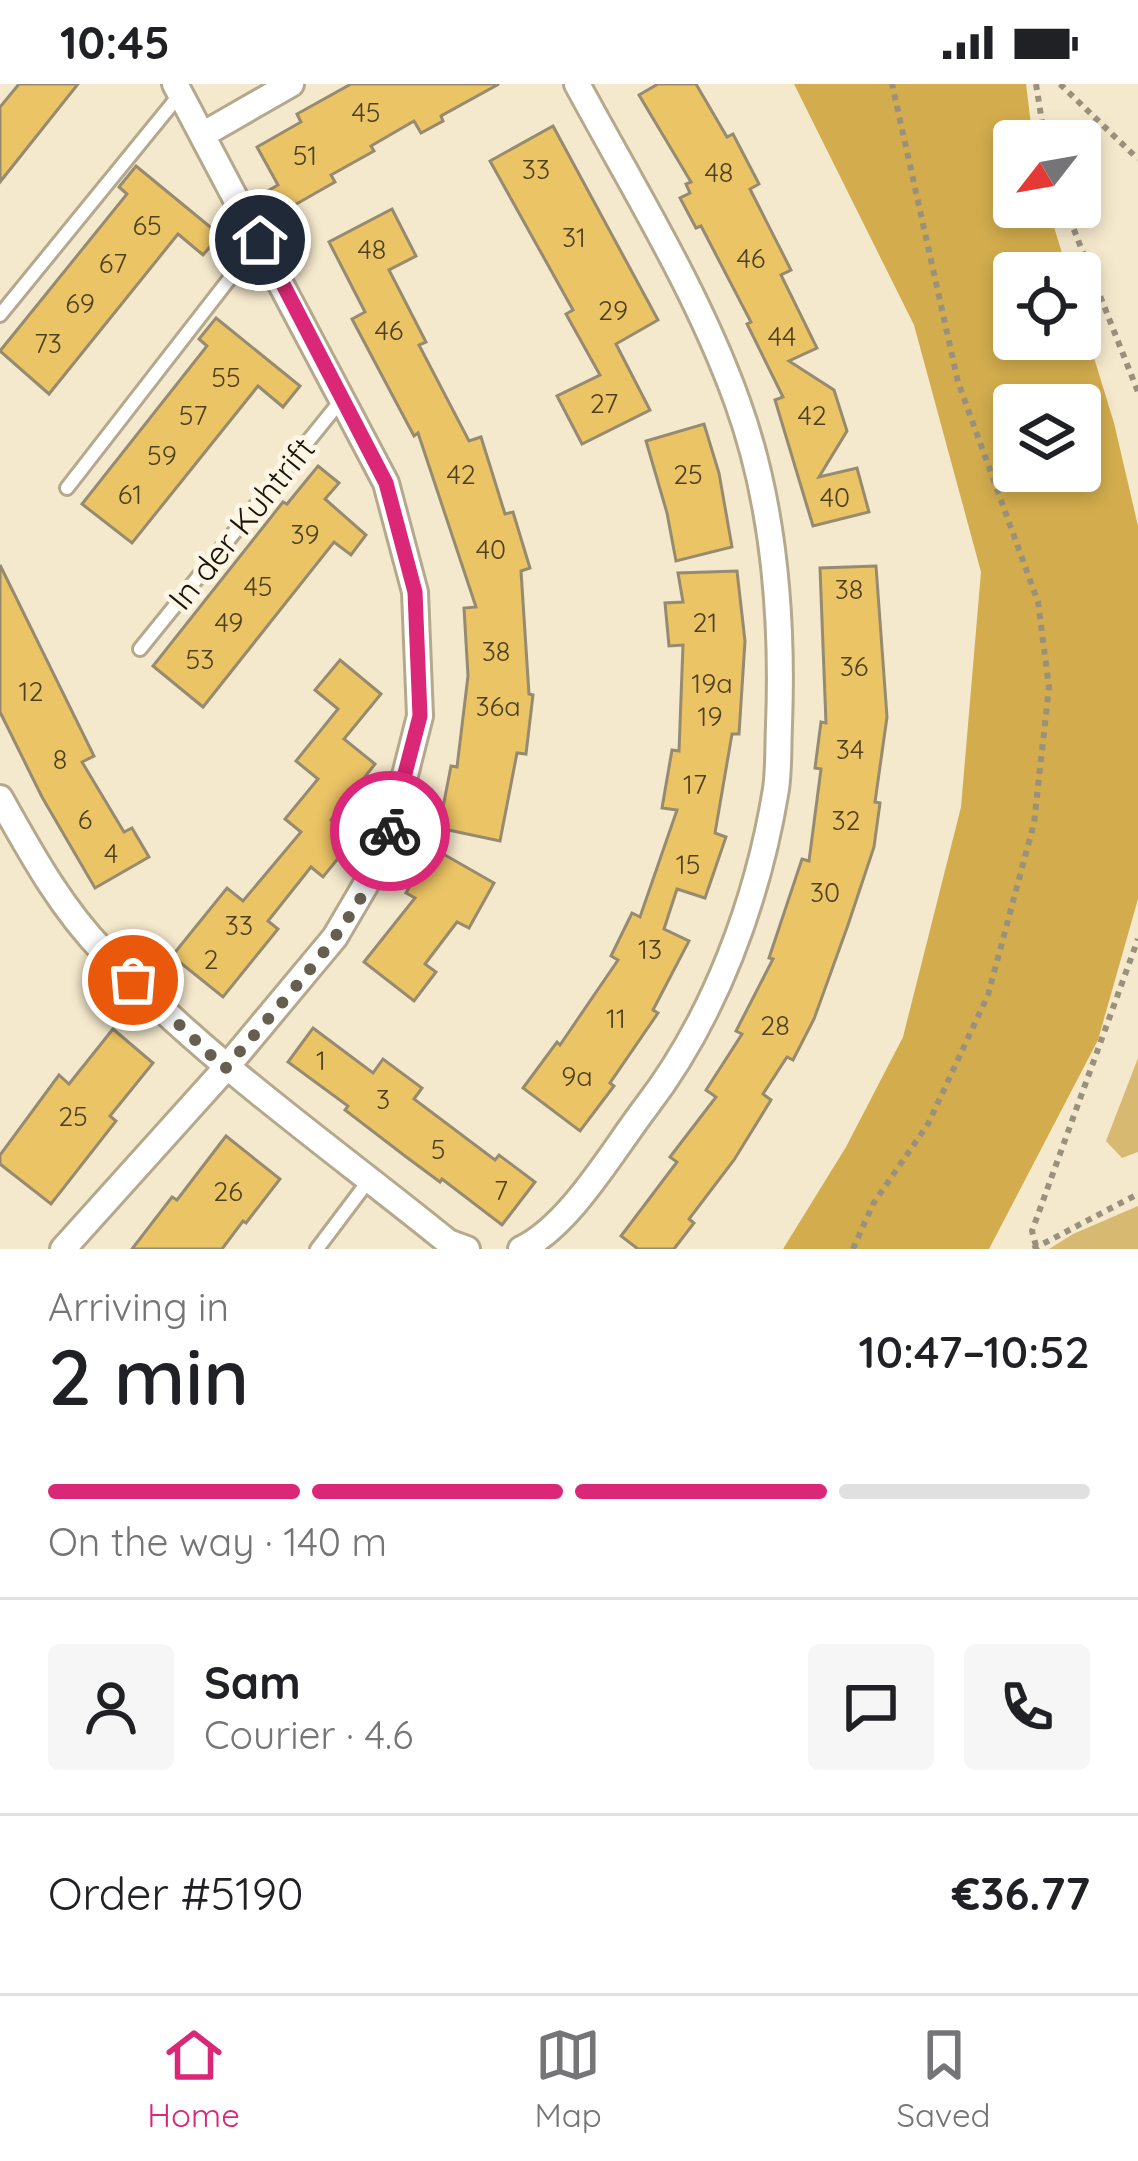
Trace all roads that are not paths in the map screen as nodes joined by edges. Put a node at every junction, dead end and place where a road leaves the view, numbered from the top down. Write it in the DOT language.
graph roads {
  1 [pos="291,84"];
  2 [pos="577,84"];
  3 [pos="178,89"];
  4 [pos="204,134"];
  5 [pos="260,240"];
  6 [pos="0,315"];
  7 [pos="343,398"];
  8 [pos="67,488"];
  9 [pos="140,649"];
  10 [pos="0,798"];
  11 [pos="225,1069"];
  12 [pos="370,1179"];
  13 [pos="63,1249"];
  14 [pos="317,1249"];
  15 [pos="467,1249"];
  16 [pos="521,1249"];
  1 -- 4 [label="street"];
  2 -- 16 [label="street"];
  3 -- 4 [label="street, In der Kuhtrift"];
  3 -- 6 [label="lane, In der Kuhtrift"];
  4 -- 5 [label="street, In der Kuhtrift"];
  5 -- 7 [label="street, In der Kuhtrift"];
  5 -- 8 [label="lane"];
  7 -- 9 [label="lane, In der Kuhtrift"];
  7 -- 11 [label="street, In der Kuhtrift"];
  10 -- 11 [label="street"];
  11 -- 12 [label="street"];
  11 -- 13 [label="street, In der Kuhtrift"];
  12 -- 14 [label="lane"];
  12 -- 15 [label="street"];
}
